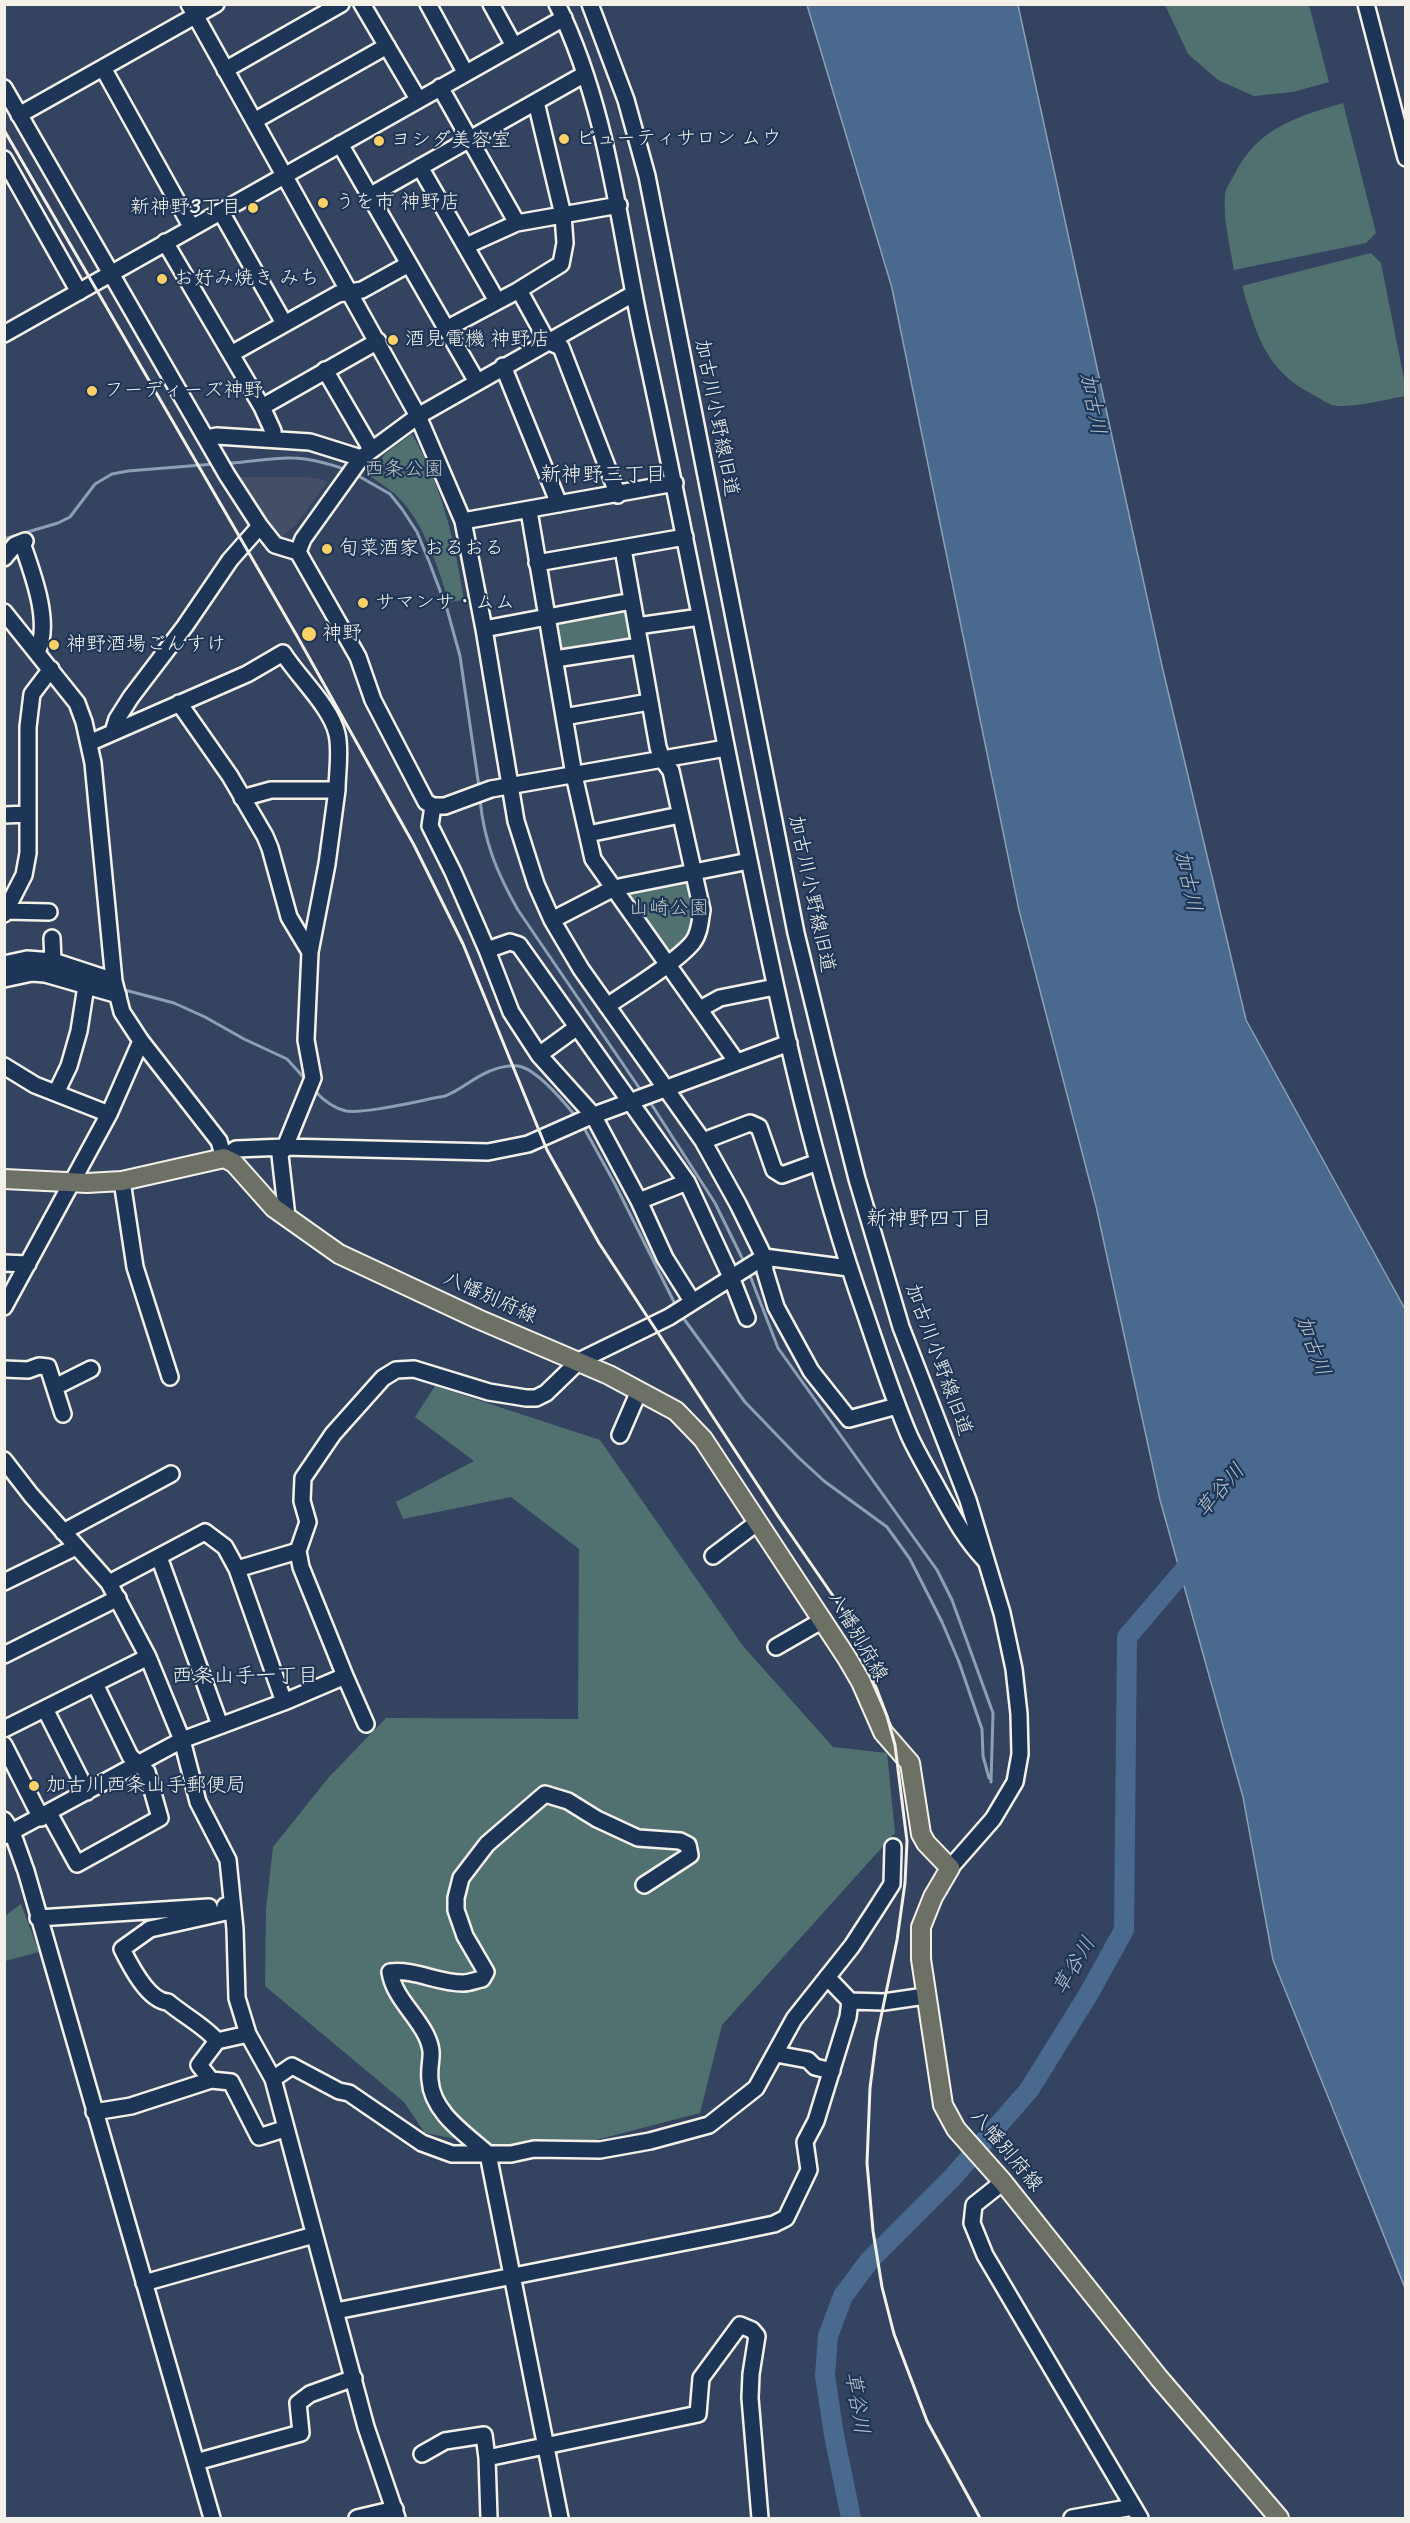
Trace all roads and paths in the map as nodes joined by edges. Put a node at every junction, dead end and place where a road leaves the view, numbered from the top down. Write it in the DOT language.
graph roads {
  1 [pos="216,4"];
  2 [pos="341,4"];
  3 [pos="362,4"];
  4 [pos="428,4"];
  5 [pos="491,4"];
  6 [pos="590,4"];
  7 [pos="1366,4"];
  8 [pos="192,10"];
  9 [pos="561,11"];
  10 [pos="387,46"];
  11 [pos="514,46"];
  12 [pos="103,68"];
  13 [pos="225,70"];
  14 [pos="465,72"];
  15 [pos="585,74"];
  16 [pos="440,87"];
  17 [pos="4,88"];
  18 [pos="418,99"];
  19 [pos="536,102"];
  20 [pos="19,115"];
  21 [pos="254,121"];
  22 [pos="470,138"];
  23 [pos="340,144"];
  24 [pos="1406,158"];
  25 [pos="4,159"];
  26 [pos="420,167"];
  27 [pos="283,176"];
  28 [pos="371,195"];
  29 [pos="619,205"];
  30 [pos="221,212"];
  31 [pos="563,215"];
  32 [pos="517,223"];
  33 [pos="192,228"];
  34 [pos="165,242"];
  35 [pos="466,246"];
  36 [pos="409,264"];
  37 [pos="111,273"];
  38 [pos="519,290"];
  39 [pos="79,292"];
  40 [pos="350,292"];
  41 [pos="633,294"];
  42 [pos="497,301"];
  43 [pos="284,323"];
  44 [pos="446,329"];
  45 [pos="4,334"];
  46 [pos="378,341"];
  47 [pos="548,341"];
  48 [pos="231,354"];
  49 [pos="503,366"];
  50 [pos="325,370"];
  51 [pos="477,382"];
  52 [pos="262,407"];
  53 [pos="418,416"];
  54 [pos="206,438"];
  55 [pos="273,439"];
  56 [pos="366,454"];
  57 [pos="675,483"];
  58 [pos="618,495"];
  59 [pos="559,504"];
  60 [pos="529,511"];
  61 [pos="463,521"];
  62 [pos="260,526"];
  63 [pos="685,537"];
  64 [pos="623,549"];
  65 [pos="298,552"];
  66 [pos="4,558"];
  67 [pos="537,563"];
  68 [pos="632,601"];
  69 [pos="4,612"];
  70 [pos="546,615"];
  71 [pos="700,617"];
  72 [pos="637,626"];
  73 [pos="484,629"];
  74 [pos="639,646"];
  75 [pos="37,652"];
  76 [pos="555,659"];
  77 [pos="51,669"];
  78 [pos="649,702"];
  79 [pos="179,703"];
  80 [pos="564,717"];
  81 [pos="113,732"];
  82 [pos="89,743"];
  83 [pos="726,748"];
  84 [pos="662,759"];
  85 [pos="574,774"];
  86 [pos="509,786"];
  87 [pos="337,790"];
  88 [pos="242,798"];
  89 [pos="433,806"];
  90 [pos="28,814"];
  91 [pos="4,815"];
  92 [pos="680,815"];
  93 [pos="588,834"];
  94 [pos="749,861"];
  95 [pos="693,871"];
  96 [pos="614,888"];
  97 [pos="5,912"];
  98 [pos="49,912"];
  99 [pos="552,920"];
  100 [pos="52,938"];
  101 [pos="487,950"];
  102 [pos="310,952"];
  103 [pos="52,961"];
  104 [pos="668,963"];
  105 [pos="4,964"];
  106 [pos="4,979"];
  107 [pos="86,986"];
  108 [pos="775,987"];
  109 [pos="116,988"];
  110 [pos="607,1006"];
  111 [pos="700,1009"];
  112 [pos="576,1028"];
  113 [pos="141,1041"];
  114 [pos="789,1043"];
  115 [pos="539,1055"];
  116 [pos="736,1061"];
  117 [pos="4,1066"];
  118 [pos="666,1088"];
  119 [pos="56,1094"];
  120 [pos="629,1101"];
  121 [pos="109,1114"];
  122 [pos="591,1116"];
  123 [pos="703,1141"];
  124 [pos="285,1147"];
  125 [pos="225,1158"];
  126 [pos="818,1162"];
  127 [pos="4,1179"];
  128 [pos="74,1181"];
  129 [pos="122,1181"];
  130 [pos="687,1182"];
  131 [pos="639,1201"];
  132 [pos="287,1217"];
  133 [pos="762,1259"];
  134 [pos="4,1263"];
  135 [pos="28,1264"];
  136 [pos="849,1268"];
  137 [pos="731,1277"];
  138 [pos="692,1301"];
  139 [pos="4,1307"];
  140 [pos="747,1318"];
  141 [pos="579,1361"];
  142 [pos="4,1369"];
  143 [pos="91,1369"];
  144 [pos="170,1377"];
  145 [pos="55,1387"];
  146 [pos="639,1390"];
  147 [pos="897,1406"];
  148 [pos="63,1414"];
  149 [pos="620,1434"];
  150 [pos="4,1460"];
  151 [pos="171,1474"];
  152 [pos="758,1522"];
  153 [pos="63,1532"];
  154 [pos="76,1547"];
  155 [pos="298,1551"];
  156 [pos="713,1556"];
  157 [pos="159,1557"];
  158 [pos="987,1562"];
  159 [pos="237,1569"];
  160 [pos="4,1582"];
  161 [pos="109,1583"];
  162 [pos="118,1598"];
  163 [pos="823,1620"];
  164 [pos="776,1647"];
  165 [pos="4,1656"];
  166 [pos="148,1658"];
  167 [pos="345,1676"];
  168 [pos="95,1684"];
  169 [pos="284,1702"];
  170 [pos="45,1709"];
  171 [pos="366,1724"];
  172 [pos="220,1725"];
  173 [pos="4,1729"];
  174 [pos="182,1740"];
  175 [pos="4,1745"];
  176 [pos="138,1764"];
  177 [pos="87,1792"];
  178 [pos="45,1816"];
  179 [pos="7,1829"];
  180 [pos="893,1847"];
  181 [pos="950,1868"];
  182 [pos="644,1885"];
  183 [pos="229,1905"];
  184 [pos="38,1918"];
  185 [pos="827,1977"];
  186 [pos="925,1996"];
  187 [pos="850,2001"];
  188 [pos="248,2034"];
  189 [pos="217,2041"];
  190 [pos="776,2054"];
  191 [pos="832,2071"];
  192 [pos="273,2079"];
  193 [pos="211,2080"];
  194 [pos="94,2112"];
  195 [pos="285,2129"];
  196 [pos="488,2154"];
  197 [pos="1003,2182"];
  198 [pos="314,2235"];
  199 [pos="512,2276"];
  200 [pos="144,2283"];
  201 [pos="336,2311"];
  202 [pos="354,2378"];
  203 [pos="548,2446"];
  204 [pos="422,2454"];
  205 [pos="487,2458"];
  206 [pos="196,2462"];
  207 [pos="1136,2512"];
  208 [pos="396,2514"];
  209 [pos="212,2518"];
  210 [pos="357,2518"];
  211 [pos="489,2518"];
  212 [pos="560,2518"];
  213 [pos="760,2518"];
  214 [pos="1072,2518"];
  215 [pos="1279,2518"];
  1 -- 8 [label="street"];
  2 -- 13 [label="street"];
  3 -- 10 [label="street"];
  4 -- 14 [label="street"];
  5 -- 11 [label="street"];
  6 -- 158 [label="street, 加古川小野線旧道"];
  7 -- 24 [label="street"];
  8 -- 12 [label="street"];
  8 -- 13 [label="street"];
  9 -- 11 [label="street"];
  9 -- 15 [label="street"];
  10 -- 18 [label="street"];
  10 -- 21 [label="street"];
  11 -- 14 [label="street"];
  12 -- 20 [label="street"];
  12 -- 33 [label="street"];
  13 -- 21 [label="street"];
  14 -- 16 [label="street"];
  15 -- 19 [label="street"];
  15 -- 29 [label="street"];
  16 -- 18 [label="street"];
  16 -- 22 [label="street"];
  17 -- 20 [label="street"];
  18 -- 23 [label="street"];
  19 -- 22 [label="street"];
  19 -- 31 [label="street"];
  20 -- 37 [label="street"];
  21 -- 27 [label="street"];
  22 -- 26 [label="street"];
  22 -- 32 [label="street"];
  23 -- 27 [label="street"];
  23 -- 28 [label="street"];
  25 -- 39 [label="street"];
  26 -- 28 [label="street"];
  26 -- 35 [label="street"];
  27 -- 30 [label="street"];
  27 -- 40 [label="street"];
  28 -- 36 [label="street"];
  29 -- 31 [label="street"];
  29 -- 41 [label="street"];
  30 -- 33 [label="street"];
  30 -- 43 [label="street"];
  31 -- 32 [label="street"];
  31 -- 38 [label="street"];
  32 -- 35 [label="street"];
  33 -- 34 [label="street"];
  34 -- 37 [label="street"];
  34 -- 48 [label="street"];
  35 -- 42 [label="street"];
  36 -- 40 [label="street"];
  36 -- 44 [label="street"];
  37 -- 39 [label="street"];
  37 -- 54 [label="street"];
  38 -- 42 [label="street"];
  38 -- 47 [label="street"];
  39 -- 45 [label="street"];
  40 -- 43 [label="street"];
  40 -- 46 [label="street"];
  41 -- 47 [label="street"];
  41 -- 57 [label="street"];
  42 -- 44 [label="street"];
  43 -- 48 [label="street"];
  44 -- 51 [label="street"];
  46 -- 50 [label="street"];
  46 -- 53 [label="street"];
  47 -- 49 [label="street"];
  47 -- 58 [label="street"];
  48 -- 52 [label="street"];
  49 -- 51 [label="street"];
  49 -- 59 [label="street"];
  50 -- 52 [label="street"];
  50 -- 56 [label="street"];
  51 -- 53 [label="street"];
  52 -- 55 [label="street"];
  53 -- 56 [label="street"];
  53 -- 61 [label="street"];
  54 -- 55 [label="street"];
  54 -- 62 [label="street"];
  55 -- 56 [label="street"];
  56 -- 65 [label="street"];
  57 -- 58 [label="street"];
  57 -- 63 [label="street"];
  58 -- 59 [label="street"];
  59 -- 60 [label="street"];
  60 -- 61 [label="street"];
  60 -- 67 [label="street"];
  61 -- 73 [label="street"];
  62 -- 65 [label="street"];
  62 -- 81 [label="street"];
  63 -- 64 [label="street"];
  63 -- 71 [label="street"];
  64 -- 67 [label="street"];
  64 -- 68 [label="street"];
  65 -- 89 [label="street"];
  66 -- 75 [label="street"];
  67 -- 70 [label="street"];
  68 -- 70 [label="street"];
  68 -- 72 [label="street"];
  69 -- 75 [label="street"];
  70 -- 73 [label="street"];
  70 -- 76 [label="street"];
  71 -- 72 [label="street"];
  71 -- 83 [label="street"];
  72 -- 74 [label="street"];
  73 -- 86 [label="street"];
  74 -- 76 [label="street"];
  74 -- 78 [label="street"];
  75 -- 77 [label="street"];
  76 -- 80 [label="street"];
  77 -- 82 [label="street"];
  77 -- 90 [label="street"];
  78 -- 80 [label="street"];
  78 -- 84 [label="street"];
  79 -- 81 [label="street"];
  79 -- 87 [label="street"];
  79 -- 88 [label="street"];
  80 -- 85 [label="street"];
  81 -- 82 [label="street"];
  82 -- 109 [label="street"];
  83 -- 84 [label="street"];
  83 -- 94 [label="street"];
  84 -- 85 [label="street"];
  84 -- 92 [label="street"];
  85 -- 86 [label="street"];
  85 -- 93 [label="street"];
  86 -- 89 [label="street"];
  86 -- 99 [label="street"];
  87 -- 88 [label="street"];
  87 -- 102 [label="street"];
  88 -- 102 [label="street"];
  89 -- 101 [label="street"];
  90 -- 91 [label="street"];
  90 -- 97 [label="street"];
  92 -- 93 [label="street"];
  92 -- 95 [label="street"];
  93 -- 96 [label="street"];
  94 -- 95 [label="street"];
  94 -- 108 [label="street"];
  95 -- 96 [label="street"];
  95 -- 104 [label="street"];
  96 -- 99 [label="street"];
  96 -- 104 [label="street"];
  97 -- 98 [label="street"];
  99 -- 110 [label="street"];
  100 -- 103 [label="street"];
  101 -- 112 [label="street"];
  101 -- 115 [label="street"];
  102 -- 124 [label="street"];
  103 -- 105 [label="street"];
  103 -- 109 [label="street"];
  104 -- 110 [label="street"];
  104 -- 111 [label="street"];
  106 -- 107 [label="street"];
  107 -- 109 [label="street"];
  107 -- 119 [label="street"];
  108 -- 111 [label="street"];
  108 -- 114 [label="street"];
  109 -- 113 [label="street"];
  110 -- 118 [label="street"];
  111 -- 116 [label="street"];
  112 -- 115 [label="street"];
  112 -- 120 [label="street"];
  113 -- 121 [label="street"];
  113 -- 125 [label="street"];
  114 -- 116 [label="street"];
  114 -- 126 [label="street"];
  115 -- 122 [label="street"];
  116 -- 118 [label="street"];
  117 -- 119 [label="street"];
  118 -- 120 [label="street"];
  118 -- 123 [label="street"];
  119 -- 121 [label="street"];
  120 -- 122 [label="street"];
  120 -- 130 [label="street"];
  121 -- 128 [label="street"];
  122 -- 124 [label="street"];
  122 -- 131 [label="street"];
  123 -- 126 [label="street"];
  123 -- 133 [label="street"];
  124 -- 125 [label="street"];
  124 -- 132 [label="street"];
  125 -- 129 [label="main road"];
  125 -- 132 [label="main road, 八幡別府線"];
  126 -- 136 [label="street"];
  127 -- 128 [label="main road"];
  128 -- 129 [label="main road"];
  128 -- 135 [label="street"];
  129 -- 144 [label="street"];
  130 -- 131 [label="street"];
  130 -- 137 [label="street"];
  131 -- 138 [label="street"];
  132 -- 141 [label="main road, 八幡別府線"];
  133 -- 136 [label="street"];
  133 -- 137 [label="street"];
  133 -- 147 [label="street"];
  134 -- 135 [label="street"];
  135 -- 139 [label="street"];
  136 -- 147 [label="street"];
  137 -- 138 [label="street"];
  137 -- 140 [label="street"];
  138 -- 141 [label="street"];
  141 -- 146 [label="main road, 八幡別府線"];
  141 -- 155 [label="street"];
  142 -- 145 [label="street"];
  143 -- 145 [label="street"];
  145 -- 148 [label="street"];
  146 -- 149 [label="street"];
  146 -- 152 [label="main road, 八幡別府線"];
  147 -- 158 [label="street"];
  150 -- 153 [label="street"];
  151 -- 153 [label="street"];
  152 -- 156 [label="street"];
  152 -- 163 [label="main road, 八幡別府線"];
  153 -- 154 [label="street"];
  154 -- 160 [label="street"];
  154 -- 161 [label="street"];
  155 -- 159 [label="street"];
  155 -- 167 [label="street"];
  157 -- 159 [label="street"];
  157 -- 161 [label="street"];
  157 -- 172 [label="street"];
  158 -- 181 [label="street, 加古川小野線旧道"];
  159 -- 169 [label="street"];
  161 -- 162 [label="street"];
  162 -- 165 [label="street"];
  162 -- 166 [label="street"];
  163 -- 164 [label="street"];
  163 -- 181 [label="main road, 八幡別府線"];
  166 -- 168 [label="street"];
  166 -- 174 [label="street"];
  167 -- 169 [label="street"];
  167 -- 171 [label="street"];
  168 -- 170 [label="street"];
  168 -- 176 [label="street"];
  169 -- 172 [label="street"];
  170 -- 173 [label="street"];
  170 -- 177 [label="street"];
  172 -- 174 [label="street"];
  174 -- 176 [label="street"];
  174 -- 183 [label="street"];
  175 -- 178 [label="street"];
  176 -- 177 [label="street"];
  176 -- 178 [label="street"];
  177 -- 178 [label="street"];
  178 -- 179 [label="street"];
  179 -- 184 [label="street"];
  180 -- 185 [label="street"];
  181 -- 186 [label="main road, 八幡別府線"];
  182 -- 196 [label="street"];
  183 -- 184 [label="street"];
  183 -- 188 [label="street"];
  183 -- 189 [label="street"];
  184 -- 194 [label="street"];
  185 -- 187 [label="street"];
  185 -- 190 [label="street"];
  186 -- 187 [label="street"];
  186 -- 197 [label="main road, 八幡別府線"];
  187 -- 191 [label="street"];
  188 -- 189 [label="street"];
  188 -- 192 [label="street"];
  189 -- 193 [label="street"];
  190 -- 191 [label="street"];
  190 -- 196 [label="street"];
  191 -- 199 [label="street"];
  192 -- 195 [label="street"];
  192 -- 196 [label="street"];
  193 -- 194 [label="street"];
  193 -- 195 [label="street"];
  194 -- 200 [label="street"];
  195 -- 198 [label="street"];
  196 -- 199 [label="street"];
  197 -- 207 [label="street"];
  197 -- 215 [label="main road, 八幡別府線"];
  198 -- 200 [label="street"];
  198 -- 201 [label="street"];
  199 -- 201 [label="street"];
  199 -- 203 [label="street"];
  200 -- 206 [label="street"];
  201 -- 202 [label="street"];
  202 -- 206 [label="street"];
  202 -- 208 [label="street"];
  203 -- 205 [label="street"];
  203 -- 212 [label="street"];
  203 -- 213 [label="street"];
  204 -- 205 [label="street"];
  205 -- 211 [label="street"];
  206 -- 209 [label="street"];
  207 -- 214 [label="street"];
  208 -- 210 [label="street"];
}
